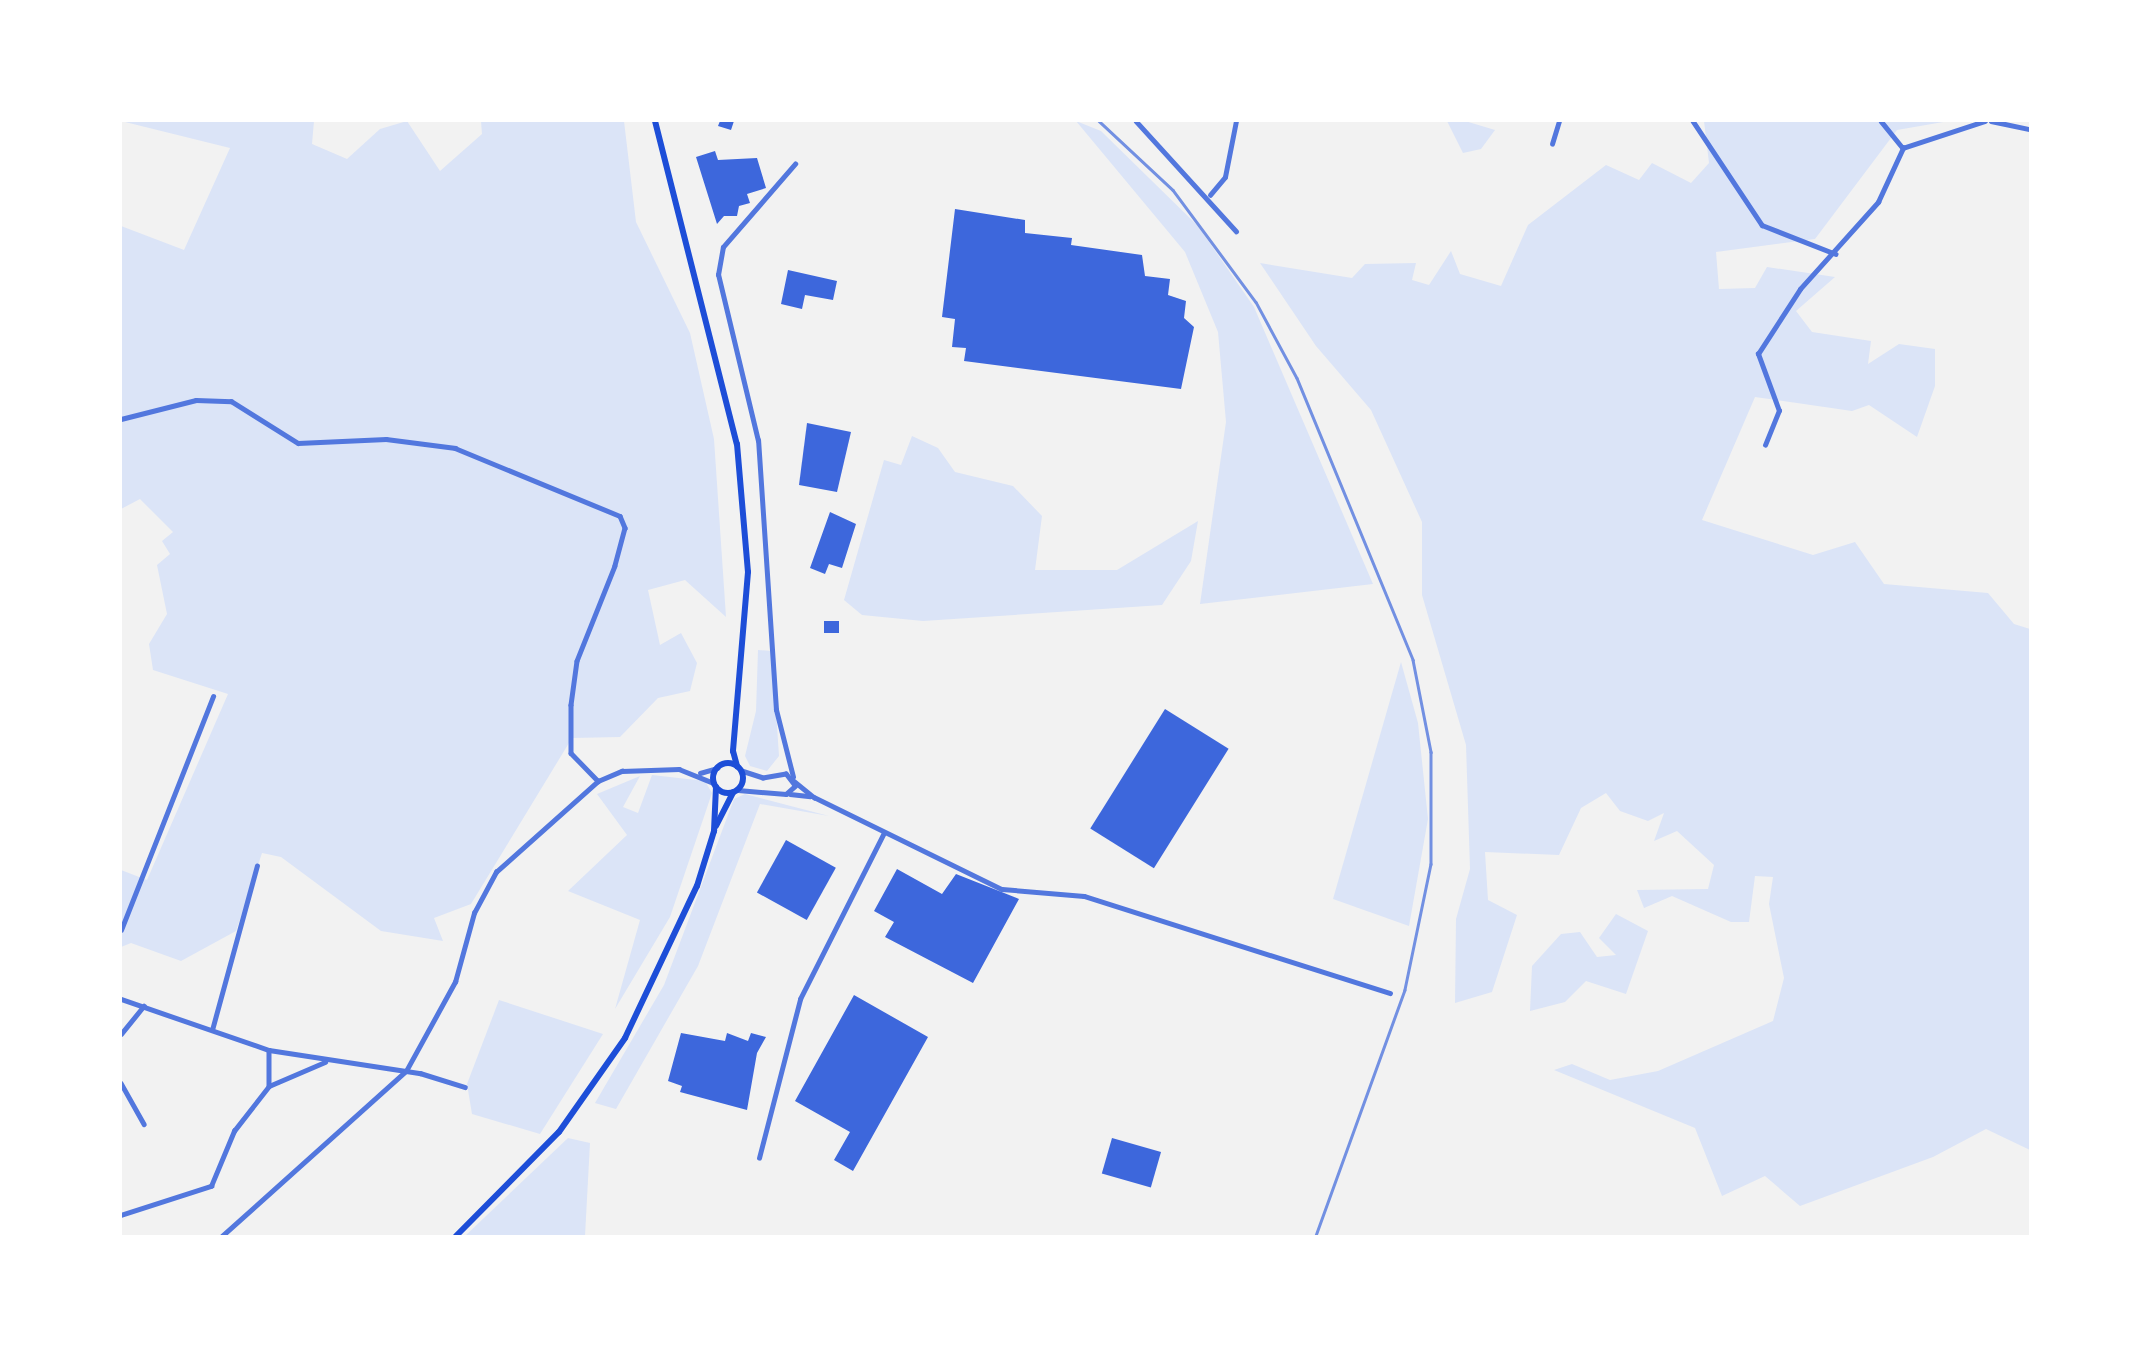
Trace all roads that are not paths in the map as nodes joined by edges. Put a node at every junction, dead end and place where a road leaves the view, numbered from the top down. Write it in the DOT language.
graph roads {
  1 [pos="655,121"];
  2 [pos="1136,121"];
  3 [pos="1236,121"];
  4 [pos="1559,121"];
  5 [pos="1693,121"];
  6 [pos="1881,121"];
  7 [pos="1985,121"];
  8 [pos="1991,121"];
  9 [pos="2030,129"];
  10 [pos="1552,144"];
  11 [pos="1903,148"];
  12 [pos="795,164"];
  13 [pos="1210,195"];
  14 [pos="1236,231"];
  15 [pos="1836,254"];
  16 [pos="121,419"];
  17 [pos="1765,445"];
  18 [pos="213,696"];
  19 [pos="733,751"];
  20 [pos="785,755"];
  21 [pos="720,767"];
  22 [pos="739,769"];
  23 [pos="700,773"];
  24 [pos="781,774"];
  25 [pos="794,779"];
  26 [pos="598,781"];
  27 [pos="715,785"];
  28 [pos="736,791"];
  29 [pos="786,794"];
  30 [pos="814,797"];
  31 [pos="714,831"];
  32 [pos="884,833"];
  33 [pos="257,866"];
  34 [pos="121,930"];
  35 [pos="1391,993"];
  36 [pos="121,999"];
  37 [pos="144,1006"];
  38 [pos="212,1030"];
  39 [pos="121,1034"];
  40 [pos="269,1050"];
  41 [pos="327,1061"];
  42 [pos="406,1071"];
  43 [pos="121,1083"];
  44 [pos="269,1086"];
  45 [pos="465,1087"];
  46 [pos="144,1124"];
  47 [pos="759,1158"];
  48 [pos="121,1215"];
  49 [pos="222,1236"];
  50 [pos="456,1236"];
  1 -- 19 [label="main road"];
  2 -- 13 [label="street"];
  3 -- 13 [label="street"];
  4 -- 10 [label="street"];
  5 -- 15 [label="street"];
  6 -- 11 [label="street"];
  7 -- 11 [label="street"];
  8 -- 9 [label="street"];
  11 -- 15 [label="street"];
  12 -- 20 [label="street"];
  13 -- 14 [label="street"];
  15 -- 17 [label="street"];
  16 -- 26 [label="street"];
  18 -- 34 [label="street"];
  19 -- 21 [label="main road"];
  19 -- 22 [label="main road"];
  20 -- 24 [label="street"];
  20 -- 25 [label="street"];
  21 -- 22 [label="main road"];
  21 -- 23 [label="street"];
  21 -- 27 [label="main road"];
  22 -- 24 [label="street"];
  22 -- 28 [label="main road"];
  23 -- 26 [label="street"];
  23 -- 27 [label="street"];
  24 -- 25 [label="street"];
  25 -- 29 [label="street"];
  25 -- 30 [label="street"];
  26 -- 42 [label="street"];
  27 -- 28 [label="main road"];
  27 -- 31 [label="main road"];
  28 -- 29 [label="street"];
  28 -- 31 [label="main road"];
  29 -- 30 [label="street"];
  30 -- 32 [label="street"];
  31 -- 50 [label="main road"];
  32 -- 35 [label="street"];
  32 -- 47 [label="street"];
  33 -- 38 [label="street"];
  36 -- 37 [label="street"];
  37 -- 38 [label="street"];
  37 -- 39 [label="street"];
  38 -- 40 [label="street"];
  40 -- 41 [label="street"];
  40 -- 44 [label="street"];
  41 -- 42 [label="street"];
  41 -- 44 [label="street"];
  42 -- 45 [label="street"];
  42 -- 49 [label="street"];
  43 -- 46 [label="street"];
  44 -- 48 [label="street"];
}
